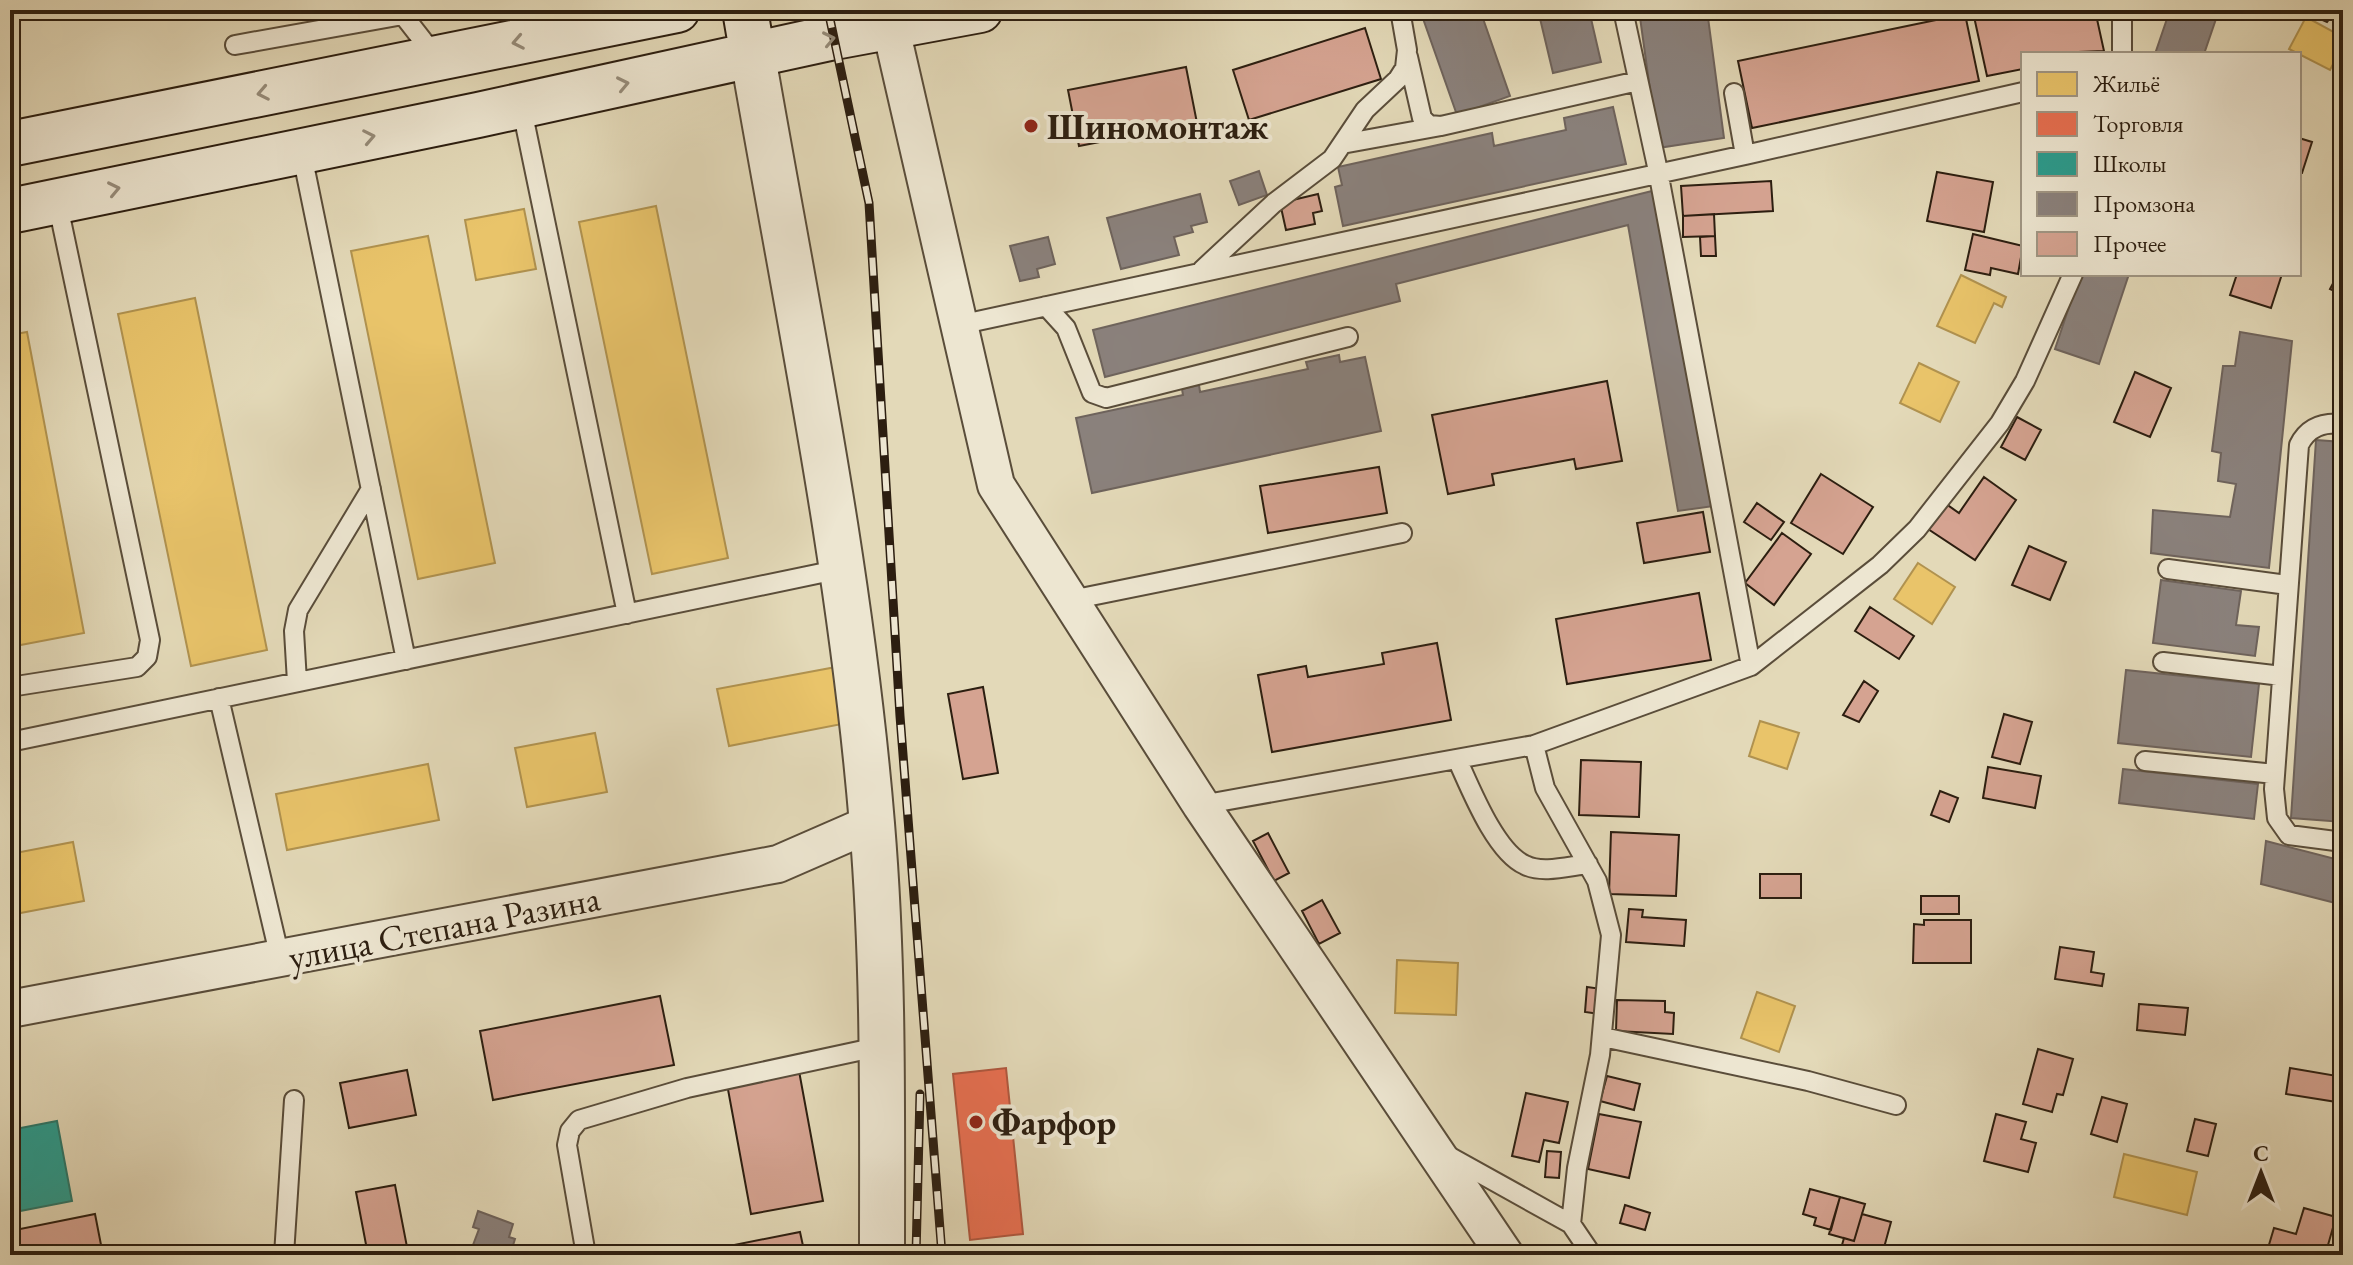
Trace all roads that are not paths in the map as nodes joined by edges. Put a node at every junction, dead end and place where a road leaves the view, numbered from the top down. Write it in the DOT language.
graph roads {
  1 [pos="677,10"];
  2 [pos="745,10"];
  3 [pos="980,10"];
  4 [pos="1400,10"];
  5 [pos="1623,10"];
  6 [pos="2122,10"];
  7 [pos="404,12"];
  8 [pos="889,19"];
  9 [pos="235,45"];
  10 [pos="1407,50"];
  11 [pos="2122,52"];
  12 [pos="753,57"];
  13 [pos="437,58"];
  14 [pos="1638,81"];
  15 [pos="2021,92"];
  16 [pos="1734,93"];
  17 [pos="521,105"];
  18 [pos="444,122"];
  19 [pos="1441,126"];
  20 [pos="10,144"];
  21 [pos="1342,144"];
  22 [pos="301,150"];
  23 [pos="1745,155"];
  24 [pos="1658,171"];
  25 [pos="57,201"];
  26 [pos="10,211"];
  27 [pos="1200,272"];
  28 [pos="2072,276"];
  29 [pos="1046,306"];
  30 [pos="959,325"];
  31 [pos="1348,337"];
  32 [pos="2343,424"];
  33 [pos="371,489"];
  34 [pos="1402,533"];
  35 [pos="841,569"];
  36 [pos="2168,569"];
  37 [pos="2288,585"];
  38 [pos="1071,600"];
  39 [pos="627,614"];
  40 [pos="406,660"];
  41 [pos="2163,662"];
  42 [pos="1751,666"];
  43 [pos="2282,676"];
  44 [pos="297,682"];
  45 [pos="10,687"];
  46 [pos="219,698"];
  47 [pos="10,742"];
  48 [pos="1534,745"];
  49 [pos="1457,759"];
  50 [pos="2145,761"];
  51 [pos="2275,774"];
  52 [pos="1201,805"];
  53 [pos="872,823"];
  54 [pos="2343,842"];
  55 [pos="1588,864"];
  56 [pos="280,958"];
  57 [pos="10,1009"];
  58 [pos="1603,1037"];
  59 [pos="882,1046"];
  60 [pos="294,1100"];
  61 [pos="1896,1105"];
  62 [pos="1434,1148"];
  63 [pos="1571,1224"];
  64 [pos="284,1255"];
  65 [pos="586,1255"];
  66 [pos="882,1255"];
  67 [pos="1505,1255"];
  68 [pos="1592,1255"];
  1 -- 13 [label="main road, one-way"];
  2 -- 12 [label="main road"];
  3 -- 8 [label="main road"];
  4 -- 10 [label="lane"];
  5 -- 14 [label="lane"];
  6 -- 11 [label="lane"];
  7 -- 9 [label="lane"];
  7 -- 13 [label="lane"];
  12 -- 8 [label="main road, one-way"];
  8 -- 30 [label="street"];
  10 -- 19 [label="lane"];
  10 -- 21 [label="lane"];
  17 -- 12 [label="main road, one-way"];
  12 -- 35 [label="main road"];
  13 -- 18 [label="main road"];
  13 -- 20 [label="main road, one-way"];
  14 -- 19 [label="lane"];
  14 -- 24 [label="lane"];
  15 -- 23 [label="lane"];
  16 -- 23 [label="lane"];
  17 -- 18 [label="main road"];
  17 -- 39 [label="lane"];
  22 -- 18 [label="main road, one-way"];
  19 -- 21 [label="lane"];
  21 -- 27 [label="lane"];
  25 -- 22 [label="main road, one-way"];
  22 -- 33 [label="lane"];
  23 -- 24 [label="lane"];
  24 -- 27 [label="lane"];
  24 -- 42 [label="lane"];
  25 -- 26 [label="main road"];
  25 -- 45 [label="lane"];
  27 -- 29 [label="lane"];
  28 -- 42 [label="lane"];
  29 -- 30 [label="lane"];
  29 -- 31 [label="lane"];
  30 -- 38 [label="street"];
  32 -- 37 [label="lane"];
  33 -- 40 [label="lane"];
  33 -- 44 [label="lane"];
  34 -- 38 [label="lane"];
  35 -- 39 [label="lane"];
  35 -- 53 [label="main road"];
  36 -- 37 [label="lane"];
  37 -- 43 [label="lane"];
  38 -- 52 [label="street"];
  39 -- 40 [label="lane"];
  40 -- 44 [label="lane"];
  41 -- 43 [label="lane"];
  42 -- 48 [label="lane"];
  43 -- 51 [label="lane"];
  44 -- 46 [label="lane"];
  46 -- 47 [label="lane"];
  46 -- 56 [label="lane"];
  48 -- 49 [label="lane"];
  48 -- 55 [label="lane"];
  49 -- 52 [label="lane"];
  49 -- 55 [label="lane"];
  50 -- 51 [label="lane"];
  51 -- 54 [label="lane"];
  52 -- 62 [label="street"];
  53 -- 56 [label="street, улица Степана Разина"];
  53 -- 59 [label="main road"];
  55 -- 58 [label="lane"];
  56 -- 57 [label="street, улица Степана Разина"];
  58 -- 61 [label="lane"];
  58 -- 63 [label="lane"];
  59 -- 65 [label="lane"];
  59 -- 66 [label="main road"];
  60 -- 64 [label="lane"];
  62 -- 63 [label="lane"];
  62 -- 67 [label="street"];
  63 -- 68 [label="lane"];
}
